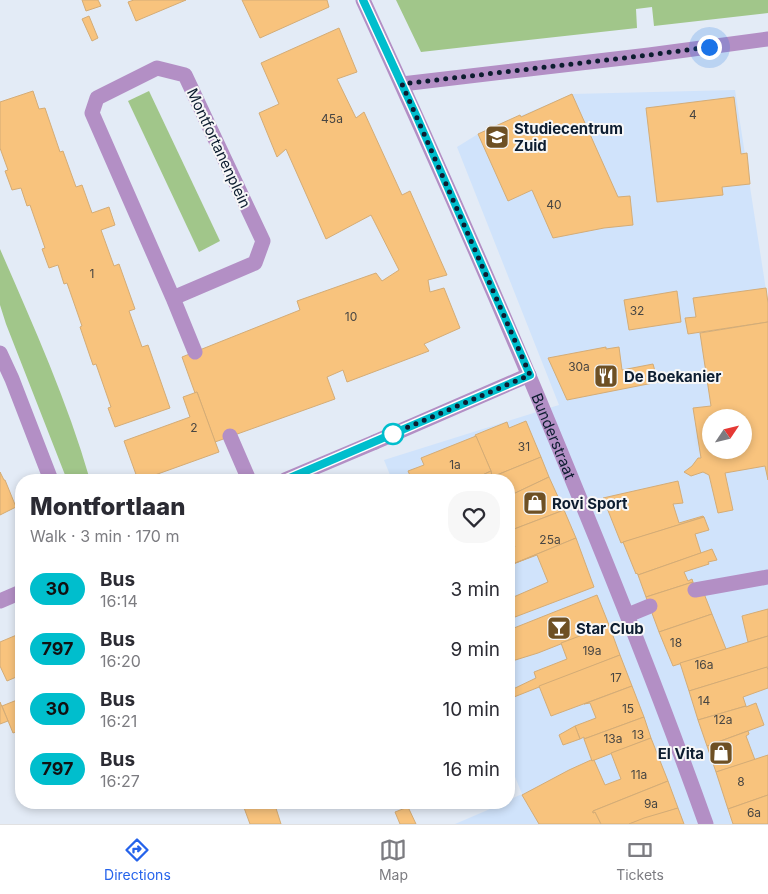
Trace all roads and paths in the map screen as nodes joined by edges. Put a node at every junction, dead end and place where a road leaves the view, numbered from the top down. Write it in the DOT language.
graph roads {
  1 [pos="363,0"];
  2 [pos="768,39"];
  3 [pos="402,84"];
  4 [pos="173,298"];
  5 [pos="195,352"];
  6 [pos="0,353"];
  7 [pos="530,375"];
  8 [pos="230,436"];
  9 [pos="49,474"];
  10 [pos="246,474"];
  11 [pos="299,474"];
  12 [pos="768,577"];
  13 [pos="695,590"];
  14 [pos="15,595"];
  15 [pos="0,601"];
  16 [pos="650,606"];
  17 [pos="628,615"];
  18 [pos="706,824"];
  1 -- 3 [label="street, Bunderstraat"];
  2 -- 3 [label="street"];
  3 -- 7 [label="street, Bunderstraat"];
  4 -- 4 [label="street, Montfortanenplein"];
  4 -- 5 [label="street, Montfortanenplein"];
  6 -- 9 [label="street"];
  7 -- 11 [label="street"];
  7 -- 17 [label="street, Bunderstraat"];
  8 -- 10 [label="street"];
  12 -- 13 [label="street"];
  14 -- 15 [label="street"];
  16 -- 17 [label="street"];
  17 -- 18 [label="street, Bunderstraat"];
}
